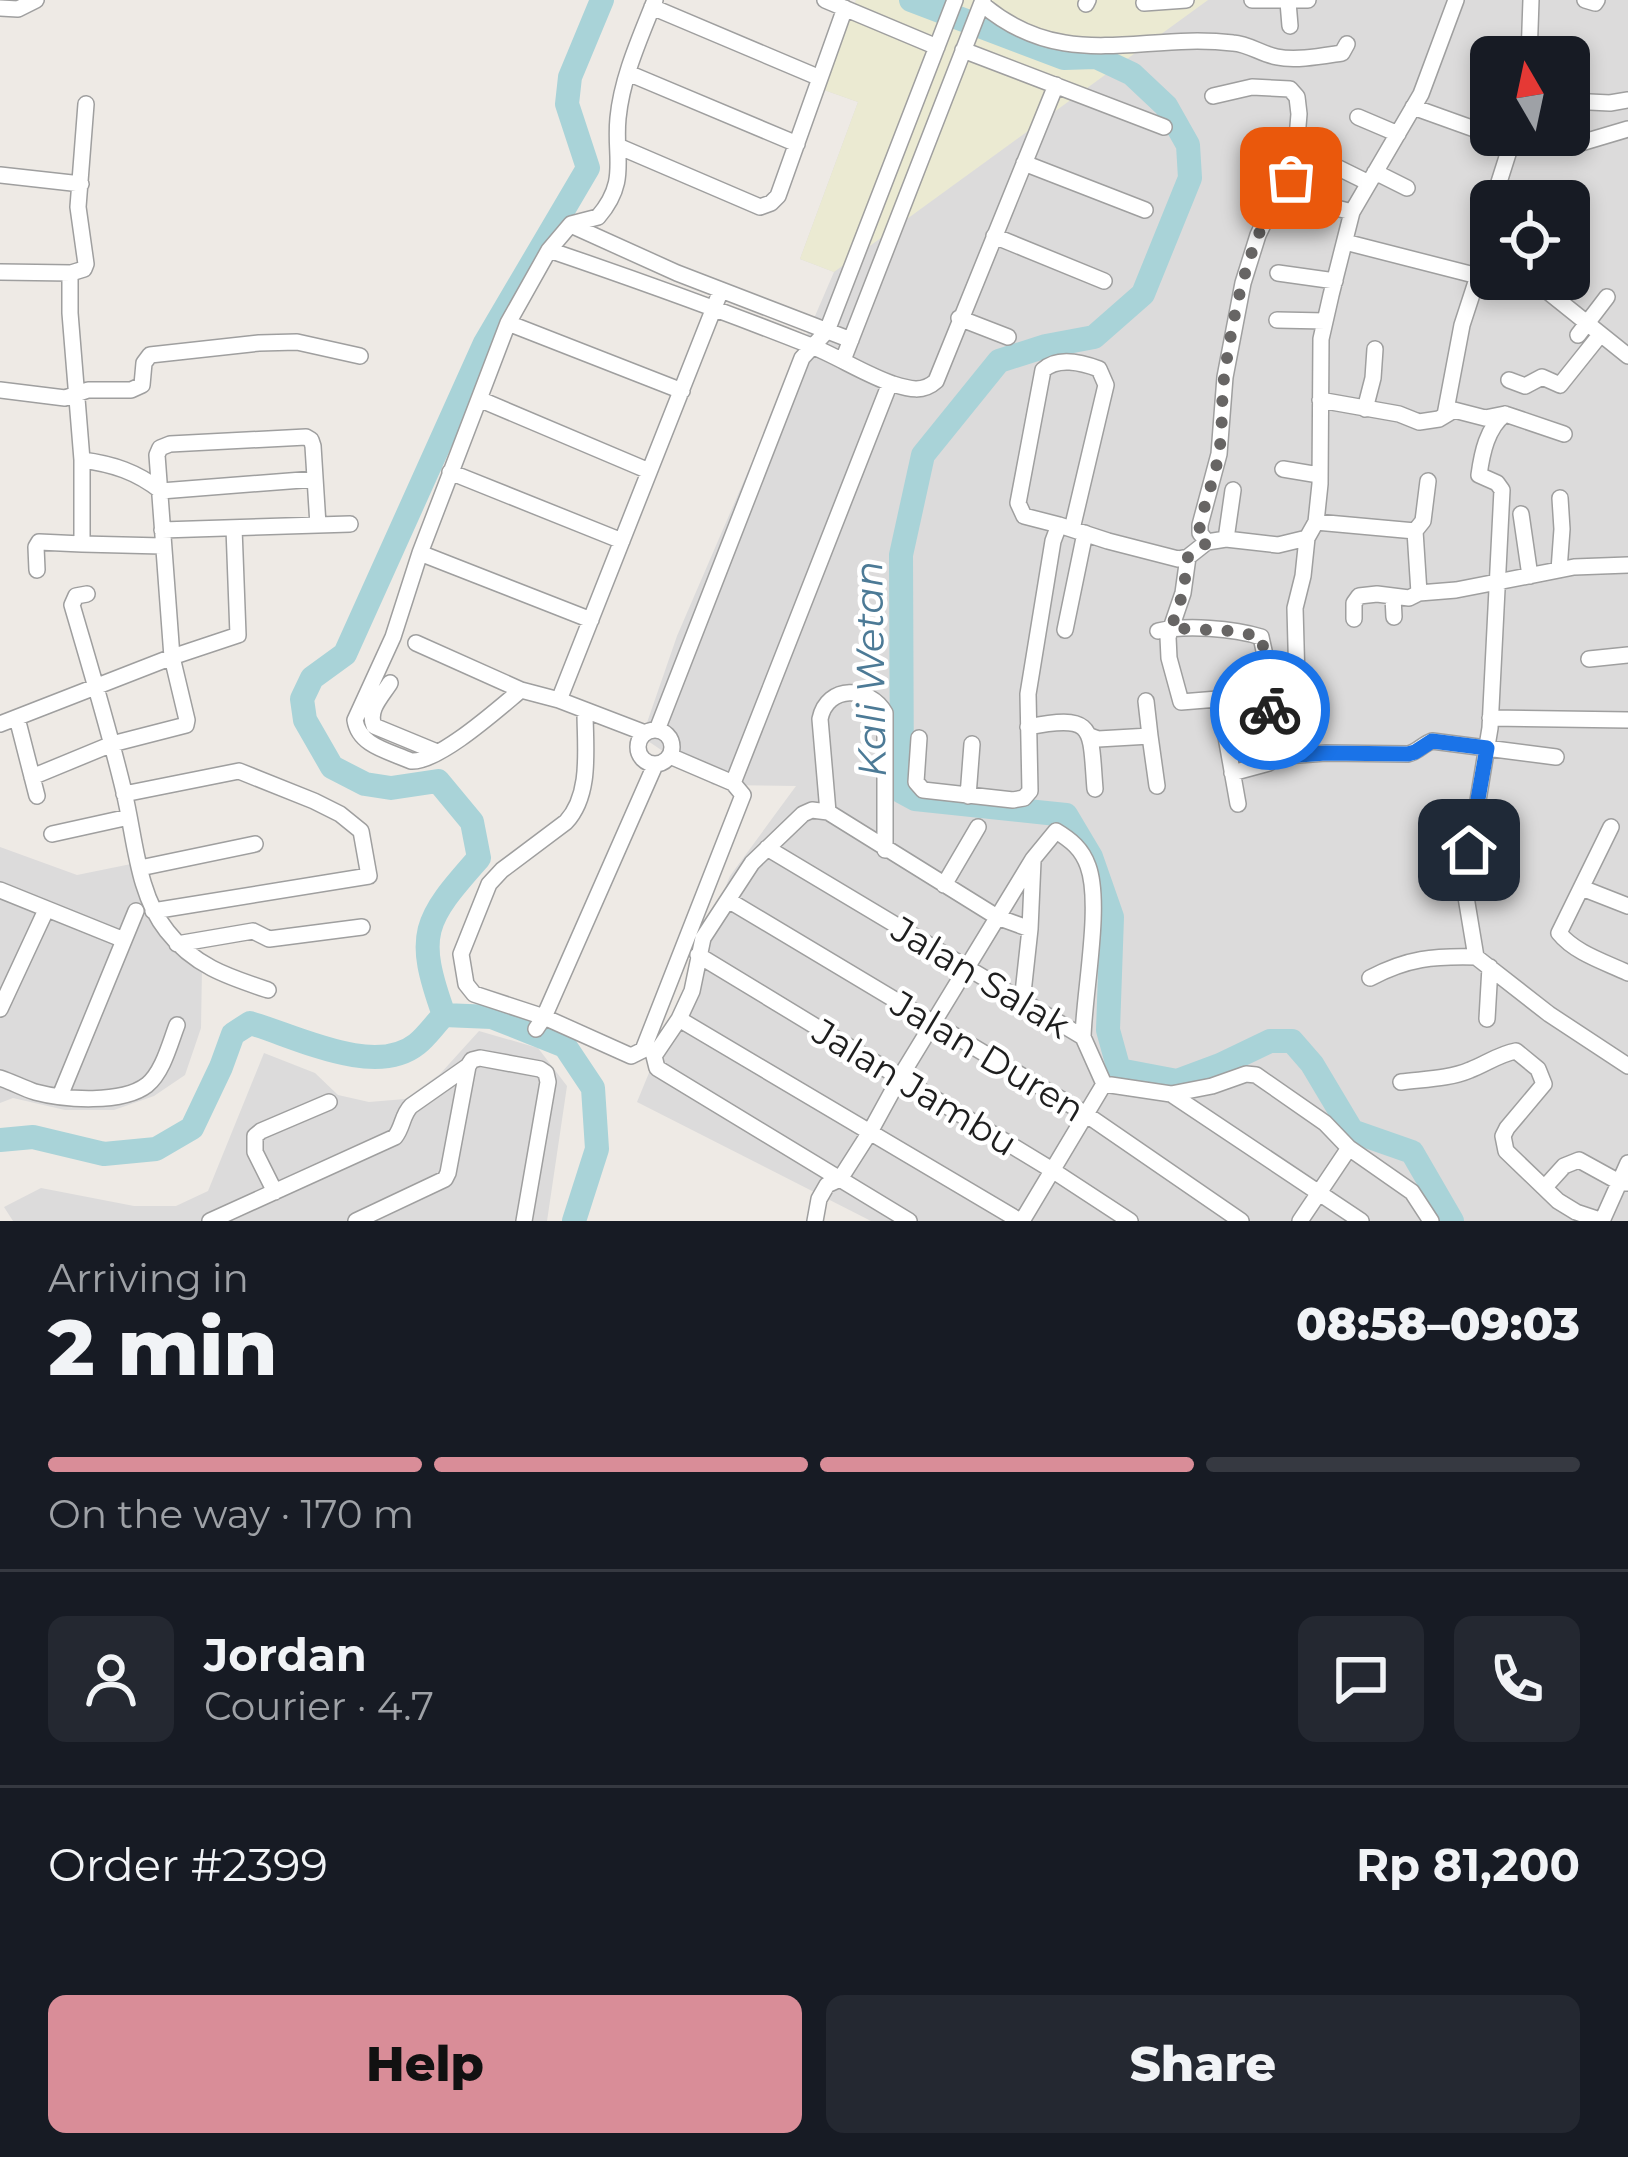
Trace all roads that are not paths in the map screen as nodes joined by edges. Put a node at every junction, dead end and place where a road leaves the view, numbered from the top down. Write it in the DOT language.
graph roads {
  1 [pos="36,0"];
  2 [pos="825,0"];
  3 [pos="1186,0"];
  4 [pos="1252,0"];
  5 [pos="1308,0"];
  6 [pos="1456,0"];
  7 [pos="1531,0"];
  8 [pos="1586,0"];
  9 [pos="1597,0"];
  10 [pos="1288,2"];
  11 [pos="954,3"];
  12 [pos="1144,3"];
  13 [pos="654,4"];
  14 [pos="981,5"];
  15 [pos="0,8"];
  16 [pos="845,8"];
  17 [pos="1290,26"];
  18 [pos="1530,36"];
  19 [pos="939,41"];
  20 [pos="965,44"];
  21 [pos="1347,44"];
  22 [pos="929,67"];
  23 [pos="628,73"];
  24 [pos="953,75"];
  25 [pos="820,78"];
  26 [pos="1056,85"];
  27 [pos="1213,96"];
  28 [pos="1628,100"];
  29 [pos="1590,102"];
  30 [pos="86,104"];
  31 [pos="1413,107"];
  32 [pos="1358,117"];
  33 [pos="1164,127"];
  34 [pos="1470,127"];
  35 [pos="1628,129"];
  36 [pos="1398,134"];
  37 [pos="1590,140"];
  38 [pos="797,145"];
  39 [pos="620,147"];
  40 [pos="1296,147"];
  41 [pos="1024,163"];
  42 [pos="0,175"];
  43 [pos="1372,177"];
  44 [pos="81,184"];
  45 [pos="1407,188"];
  46 [pos="1309,201"];
  47 [pos="1145,210"];
  48 [pos="1352,212"];
  49 [pos="571,224"];
  50 [pos="994,236"];
  51 [pos="1345,242"];
  52 [pos="549,250"];
  53 [pos="0,272"];
  54 [pos="70,273"];
  55 [pos="1278,273"];
  56 [pos="1470,274"];
  57 [pos="1104,281"];
  58 [pos="1335,281"];
  59 [pos="721,290"];
  60 [pos="1607,297"];
  61 [pos="1470,300"];
  62 [pos="1555,300"];
  63 [pos="714,308"];
  64 [pos="959,318"];
  65 [pos="1276,320"];
  66 [pos="1325,322"];
  67 [pos="508,323"];
  68 [pos="826,331"];
  69 [pos="1589,332"];
  70 [pos="1008,337"];
  71 [pos="851,340"];
  72 [pos="814,347"];
  73 [pos="1375,349"];
  74 [pos="360,356"];
  75 [pos="1628,356"];
  76 [pos="843,360"];
  77 [pos="1509,380"];
  78 [pos="890,383"];
  79 [pos="0,390"];
  80 [pos="682,391"];
  81 [pos="78,393"];
  82 [pos="479,399"];
  83 [pos="1320,400"];
  84 [pos="1365,410"];
  85 [pos="1445,415"];
  86 [pos="1498,415"];
  87 [pos="1564,434"];
  88 [pos="82,460"];
  89 [pos="1283,469"];
  90 [pos="650,471"];
  91 [pos="450,472"];
  92 [pos="1319,476"];
  93 [pos="316,479"];
  94 [pos="1428,481"];
  95 [pos="1234,490"];
  96 [pos="161,491"];
  97 [pos="1560,498"];
  98 [pos="1521,514"];
  99 [pos="1316,522"];
  100 [pos="350,524"];
  101 [pos="318,525"];
  102 [pos="234,528"];
  103 [pos="1072,529"];
  104 [pos="1415,531"];
  105 [pos="162,538"];
  106 [pos="1307,538"];
  107 [pos="1226,539"];
  108 [pos="622,541"];
  109 [pos="1208,542"];
  110 [pos="82,544"];
  111 [pos="420,553"];
  112 [pos="1188,557"];
  113 [pos="1628,565"];
  114 [pos="37,570"];
  115 [pos="1559,570"];
  116 [pos="1530,575"];
  117 [pos="1497,581"];
  118 [pos="1419,593"];
  119 [pos="87,594"];
  120 [pos="1394,597"];
  121 [pos="1394,617"];
  122 [pos="1354,619"];
  123 [pos="591,620"];
  124 [pos="1065,630"];
  125 [pos="1164,630"];
  126 [pos="416,643"];
  127 [pos="1628,655"];
  128 [pos="172,657"];
  129 [pos="1589,659"];
  130 [pos="1297,682"];
  131 [pos="390,683"];
  132 [pos="95,686"];
  133 [pos="521,690"];
  134 [pos="559,700"];
  135 [pos="1146,700"];
  136 [pos="585,711"];
  137 [pos="17,718"];
  138 [pos="1490,718"];
  139 [pos="1628,720"];
  140 [pos="0,724"];
  141 [pos="1028,727"];
  142 [pos="651,732"];
  143 [pos="1090,736"];
  144 [pos="1150,736"];
  145 [pos="919,738"];
  146 [pos="112,744"];
  147 [pos="972,744"];
  148 [pos="1487,748"];
  149 [pos="437,752"];
  150 [pos="1272,757"];
  151 [pos="1556,757"];
  152 [pos="663,761"];
  153 [pos="1232,773"];
  154 [pos="32,777"];
  155 [pos="733,783"];
  156 [pos="1156,786"];
  157 [pos="1095,789"];
  158 [pos="124,794"];
  159 [pos="37,796"];
  160 [pos="968,796"];
  161 [pos="1238,804"];
  162 [pos="828,812"];
  163 [pos="129,817"];
  164 [pos="978,827"];
  165 [pos="1611,827"];
  166 [pos="52,834"];
  167 [pos="255,844"];
  168 [pos="767,848"];
  169 [pos="885,850"];
  170 [pos="1033,860"];
  171 [pos="140,868"];
  172 [pos="944,885"];
  173 [pos="1582,888"];
  174 [pos="0,890"];
  175 [pos="728,900"];
  176 [pos="1628,907"];
  177 [pos="46,910"];
  178 [pos="144,911"];
  179 [pos="997,917"];
  180 [pos="362,927"];
  181 [pos="1030,929"];
  182 [pos="124,940"];
  183 [pos="177,944"];
  184 [pos="698,956"];
  185 [pos="1483,962"];
  186 [pos="967,969"];
  187 [pos="1628,973"];
  188 [pos="1370,978"];
  189 [pos="268,990"];
  190 [pos="1022,1002"];
  191 [pos="0,1010"];
  192 [pos="679,1019"];
  193 [pos="1487,1019"];
  194 [pos="540,1023"];
  195 [pos="934,1023"];
  196 [pos="177,1025"];
  197 [pos="1083,1037"];
  198 [pos="468,1066"];
  199 [pos="1628,1066"];
  200 [pos="2,1074"];
  201 [pos="899,1078"];
  202 [pos="1401,1082"];
  203 [pos="1103,1084"];
  204 [pos="1171,1094"];
  205 [pos="60,1096"];
  206 [pos="329,1102"];
  207 [pos="1084,1113"];
  208 [pos="870,1132"];
  209 [pos="1349,1148"];
  210 [pos="1628,1163"];
  211 [pos="1052,1169"];
  212 [pos="840,1179"];
  213 [pos="1624,1183"];
  214 [pos="1545,1187"];
  215 [pos="275,1192"];
  216 [pos="1318,1193"];
  217 [pos="213,1220"];
  218 [pos="356,1221"];
  219 [pos="524,1221"];
  220 [pos="814,1221"];
  221 [pos="909,1221"];
  222 [pos="1022,1221"];
  223 [pos="1130,1221"];
  224 [pos="1241,1221"];
  225 [pos="1300,1221"];
  226 [pos="1361,1221"];
  227 [pos="1431,1221"];
  228 [pos="1602,1221"];
  1 -- 15 [label="street"];
  2 -- 16 [label="street"];
  3 -- 12 [label="street"];
  4 -- 10 [label="street"];
  5 -- 10 [label="street"];
  6 -- 31 [label="street"];
  7 -- 18 [label="street"];
  8 -- 9 [label="street"];
  10 -- 17 [label="street"];
  11 -- 19 [label="street"];
  13 -- 23 [label="street"];
  13 -- 25 [label="street"];
  14 -- 20 [label="street"];
  14 -- 21 [label="street"];
  16 -- 19 [label="street"];
  16 -- 25 [label="street"];
  19 -- 22 [label="street"];
  20 -- 24 [label="street"];
  20 -- 26 [label="street"];
  22 -- 24 [label="street"];
  22 -- 68 [label="street"];
  23 -- 38 [label="street"];
  23 -- 39 [label="street"];
  24 -- 71 [label="street"];
  25 -- 38 [label="street"];
  26 -- 33 [label="street"];
  26 -- 41 [label="street"];
  27 -- 40 [label="street"];
  28 -- 29 [label="street"];
  30 -- 44 [label="street"];
  31 -- 34 [label="street"];
  31 -- 36 [label="street"];
  32 -- 36 [label="street"];
  35 -- 37 [label="street"];
  36 -- 43 [label="street"];
  38 -- 39 [label="street"];
  39 -- 49 [label="street"];
  40 -- 43 [label="street"];
  40 -- 109 [label="street"];
  41 -- 47 [label="street"];
  41 -- 50 [label="street"];
  42 -- 44 [label="street"];
  43 -- 45 [label="street"];
  43 -- 48 [label="street"];
  44 -- 54 [label="street"];
  46 -- 48 [label="street"];
  48 -- 51 [label="street"];
  49 -- 52 [label="street"];
  49 -- 59 [label="street"];
  50 -- 57 [label="street"];
  50 -- 64 [label="street"];
  51 -- 56 [label="street"];
  51 -- 58 [label="street"];
  52 -- 63 [label="street"];
  52 -- 67 [label="street"];
  53 -- 54 [label="street"];
  54 -- 81 [label="street"];
  55 -- 58 [label="street"];
  58 -- 66 [label="street"];
  59 -- 63 [label="street"];
  59 -- 68 [label="street"];
  60 -- 69 [label="street"];
  61 -- 85 [label="street"];
  62 -- 69 [label="street"];
  63 -- 72 [label="street"];
  63 -- 80 [label="street"];
  64 -- 70 [label="street"];
  64 -- 78 [label="street"];
  65 -- 66 [label="street"];
  66 -- 83 [label="street"];
  67 -- 80 [label="street"];
  67 -- 82 [label="street"];
  68 -- 71 [label="street"];
  68 -- 72 [label="street"];
  69 -- 75 [label="street"];
  69 -- 77 [label="street"];
  71 -- 76 [label="street"];
  72 -- 76 [label="street"];
  72 -- 142 [label="street"];
  73 -- 84 [label="street"];
  74 -- 81 [label="street"];
  76 -- 78 [label="street"];
  78 -- 155 [label="street"];
  79 -- 81 [label="street"];
  80 -- 90 [label="street"];
  81 -- 88 [label="street"];
  82 -- 90 [label="street"];
  82 -- 91 [label="street"];
  83 -- 84 [label="street"];
  83 -- 92 [label="street"];
  84 -- 85 [label="street"];
  85 -- 86 [label="street"];
  86 -- 87 [label="street"];
  86 -- 117 [label="street"];
  88 -- 96 [label="street"];
  88 -- 110 [label="street"];
  89 -- 92 [label="street"];
  90 -- 108 [label="street"];
  91 -- 108 [label="street"];
  91 -- 111 [label="street"];
  92 -- 99 [label="street"];
  93 -- 96 [label="street"];
  93 -- 96 [label="street"];
  93 -- 101 [label="street"];
  94 -- 104 [label="street"];
  95 -- 107 [label="street"];
  96 -- 105 [label="street"];
  97 -- 115 [label="street"];
  98 -- 116 [label="street"];
  99 -- 104 [label="street"];
  99 -- 106 [label="street"];
  100 -- 101 [label="street"];
  101 -- 102 [label="street"];
  102 -- 105 [label="street"];
  102 -- 128 [label="street"];
  103 -- 103 [label="street"];
  103 -- 112 [label="street"];
  103 -- 124 [label="street"];
  103 -- 141 [label="street"];
  104 -- 118 [label="street"];
  105 -- 110 [label="street"];
  105 -- 128 [label="street"];
  106 -- 107 [label="street"];
  106 -- 130 [label="street"];
  107 -- 109 [label="street"];
  108 -- 123 [label="street"];
  109 -- 112 [label="street"];
  110 -- 114 [label="street"];
  111 -- 123 [label="street"];
  111 -- 149 [label="street"];
  112 -- 125 [label="street"];
  113 -- 115 [label="street"];
  115 -- 116 [label="street"];
  116 -- 117 [label="street"];
  117 -- 118 [label="street"];
  117 -- 138 [label="street"];
  118 -- 120 [label="street"];
  119 -- 132 [label="street"];
  120 -- 121 [label="street"];
  120 -- 122 [label="street"];
  123 -- 134 [label="street"];
  125 -- 150 [label="street"];
  125 -- 153 [label="street"];
  126 -- 133 [label="street"];
  127 -- 129 [label="street"];
  128 -- 132 [label="street"];
  128 -- 146 [label="street"];
  131 -- 149 [label="street"];
  132 -- 137 [label="street"];
  132 -- 146 [label="street"];
  133 -- 134 [label="street"];
  133 -- 149 [label="street"];
  134 -- 136 [label="street"];
  135 -- 144 [label="street"];
  136 -- 142 [label="street"];
  136 -- 194 [label="street"];
  137 -- 140 [label="street"];
  137 -- 154 [label="street"];
  138 -- 139 [label="street"];
  138 -- 148 [label="street"];
  141 -- 143 [label="street"];
  141 -- 160 [label="street"];
  142 -- 152 [label="street"];
  142 -- 152 [label="street"];
  143 -- 144 [label="street"];
  143 -- 157 [label="street"];
  144 -- 156 [label="street"];
  145 -- 160 [label="street"];
  146 -- 154 [label="street"];
  146 -- 158 [label="street"];
  147 -- 160 [label="street"];
  148 -- 150 [label="street"];
  148 -- 151 [label="street"];
  148 -- 185 [label="street"];
  150 -- 153 [label="street"];
  152 -- 155 [label="street"];
  152 -- 194 [label="street"];
  153 -- 161 [label="street"];
  154 -- 159 [label="street"];
  155 -- 194 [label="street"];
  158 -- 163 [label="street"];
  158 -- 178 [label="street"];
  162 -- 168 [label="street"];
  162 -- 169 [label="street"];
  162 -- 169 [label="street"];
  163 -- 166 [label="street"];
  163 -- 171 [label="street"];
  164 -- 172 [label="street"];
  165 -- 173 [label="street"];
  167 -- 171 [label="street"];
  168 -- 175 [label="street"];
  168 -- 186 [label="street, Jalan Salak"];
  169 -- 172 [label="street"];
  170 -- 179 [label="street"];
  170 -- 181 [label="street"];
  170 -- 197 [label="street"];
  171 -- 178 [label="street"];
  172 -- 179 [label="street"];
  173 -- 176 [label="street"];
  173 -- 187 [label="street"];
  174 -- 177 [label="street"];
  175 -- 184 [label="street"];
  175 -- 195 [label="street, Jalan Duren"];
  177 -- 182 [label="street"];
  177 -- 191 [label="street"];
  178 -- 182 [label="street"];
  178 -- 183 [label="street"];
  179 -- 181 [label="street"];
  179 -- 186 [label="street"];
  180 -- 183 [label="street"];
  181 -- 190 [label="street"];
  182 -- 205 [label="street"];
  183 -- 189 [label="street"];
  184 -- 192 [label="street"];
  184 -- 201 [label="street, Jalan Jambu"];
  185 -- 188 [label="street"];
  185 -- 193 [label="street"];
  185 -- 199 [label="street"];
  186 -- 190 [label="street, Jalan Salak"];
  186 -- 195 [label="street"];
  190 -- 197 [label="street, Jalan Salak"];
  192 -- 208 [label="street"];
  192 -- 212 [label="street"];
  195 -- 201 [label="street"];
  195 -- 207 [label="street, Jalan Duren"];
  196 -- 205 [label="street"];
  197 -- 203 [label="street, Jalan Salak"];
  198 -- 215 [label="street"];
  198 -- 218 [label="street"];
  198 -- 219 [label="street"];
  200 -- 205 [label="street"];
  201 -- 208 [label="street"];
  201 -- 211 [label="street, Jalan Jambu"];
  202 -- 214 [label="street"];
  203 -- 204 [label="street"];
  203 -- 207 [label="street"];
  204 -- 209 [label="street"];
  204 -- 216 [label="street"];
  206 -- 215 [label="street"];
  207 -- 211 [label="street"];
  207 -- 224 [label="street, Jalan Duren"];
  208 -- 212 [label="street"];
  208 -- 222 [label="street"];
  209 -- 216 [label="street"];
  209 -- 227 [label="street"];
  210 -- 213 [label="street"];
  211 -- 222 [label="street"];
  211 -- 223 [label="street, Jalan Jambu"];
  212 -- 220 [label="street"];
  212 -- 221 [label="street"];
  213 -- 214 [label="street"];
  213 -- 228 [label="street"];
  214 -- 228 [label="street"];
  215 -- 217 [label="street"];
  216 -- 225 [label="street"];
  216 -- 226 [label="street"];
}
